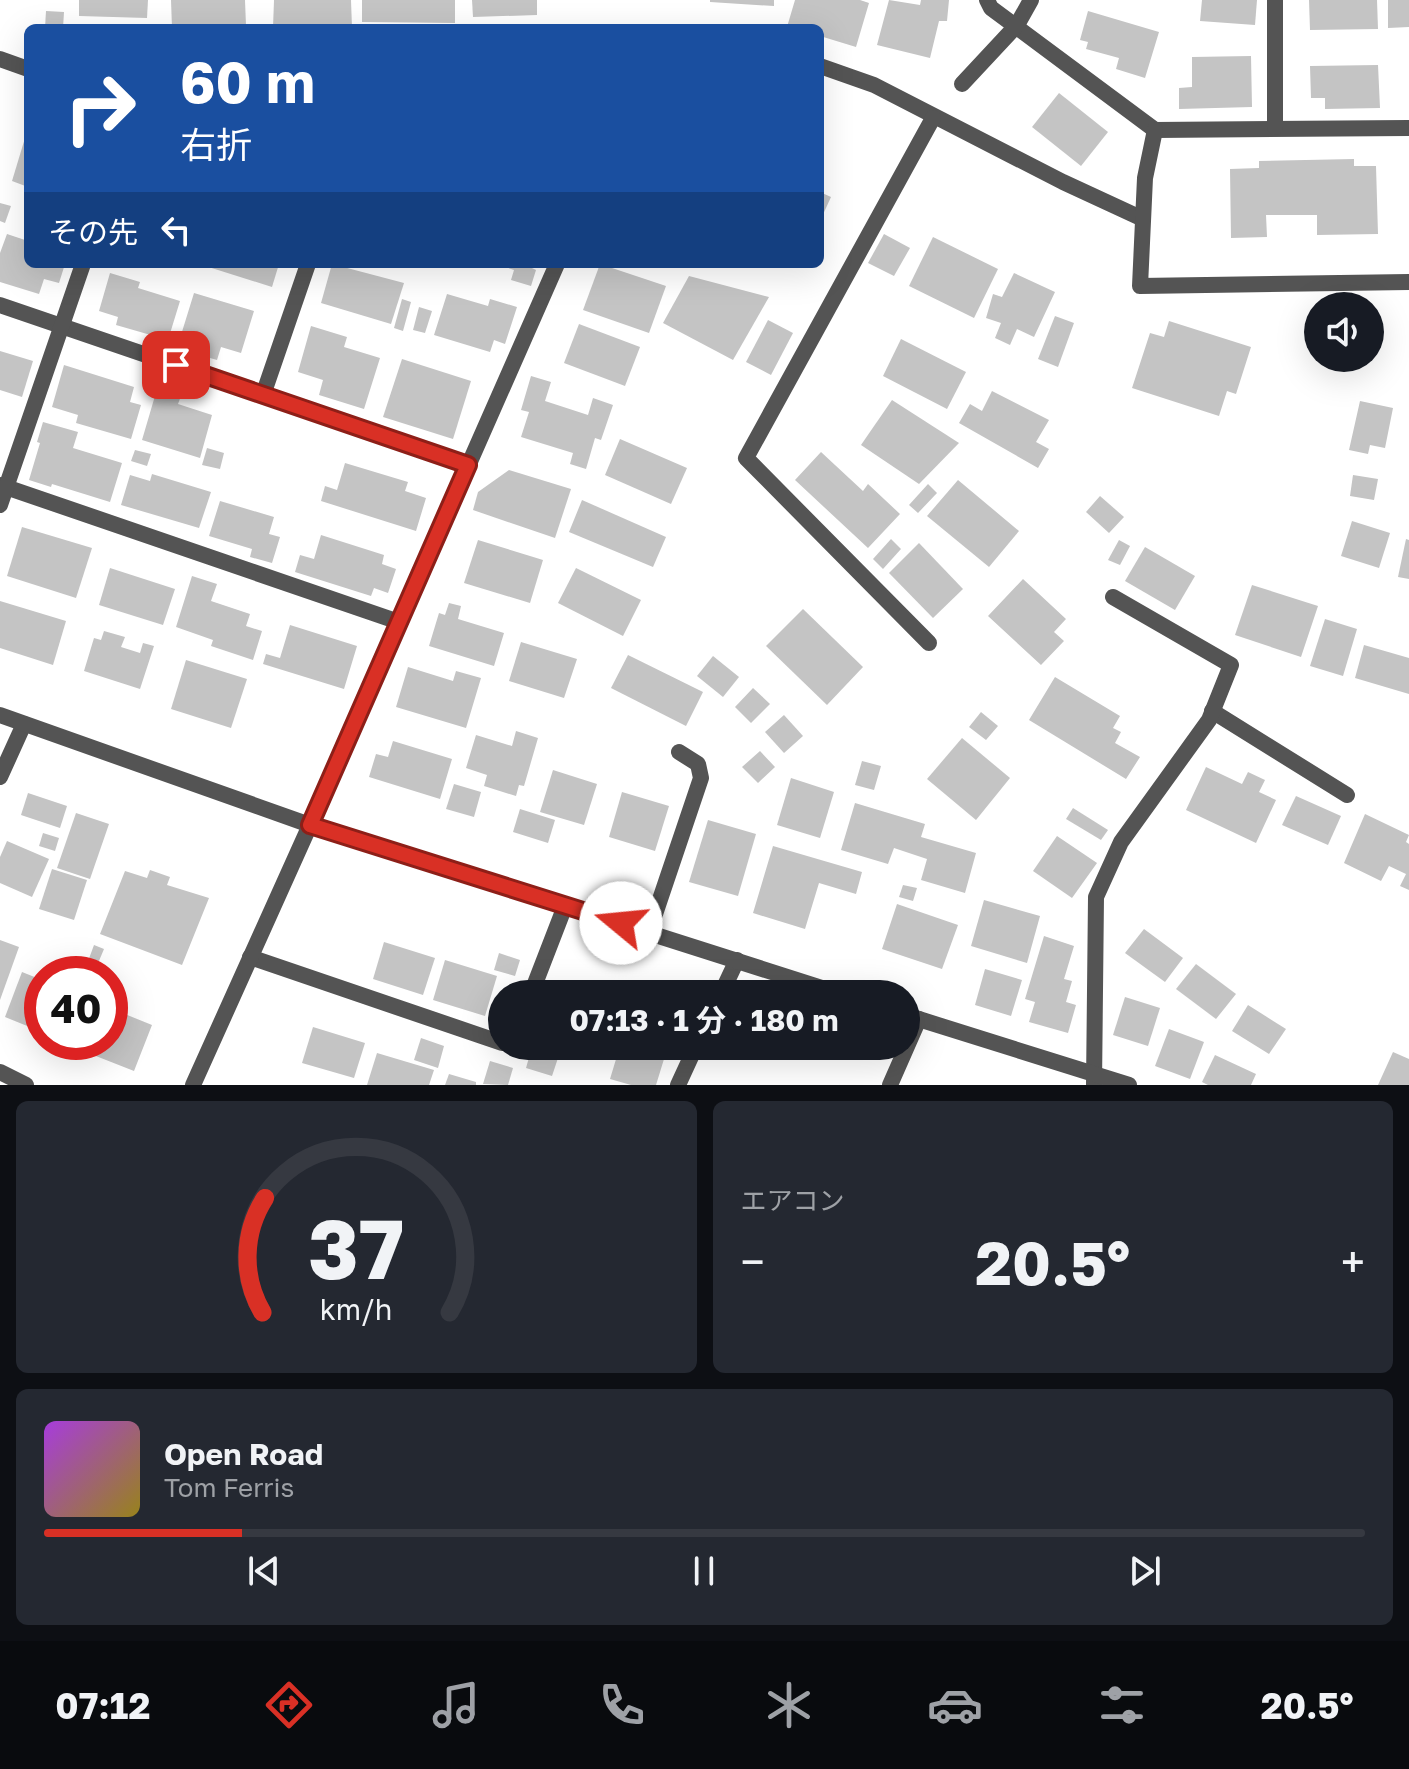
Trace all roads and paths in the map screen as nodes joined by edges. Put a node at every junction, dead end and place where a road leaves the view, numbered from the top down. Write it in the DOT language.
graph roads {
  1 [pos="987,0"];
  2 [pos="1031,0"];
  3 [pos="1275,0"];
  4 [pos="1017,25"];
  5 [pos="0,59"];
  6 [pos="824,67"];
  7 [pos="24,68"];
  8 [pos="962,84"];
  9 [pos="933,118"];
  10 [pos="1275,127"];
  11 [pos="1409,128"];
  12 [pos="1155,130"];
  13 [pos="1143,219"];
  14 [pos="82,268"];
  15 [pos="307,268"];
  16 [pos="555,268"];
  17 [pos="1409,282"];
  18 [pos="0,305"];
  19 [pos="61,325"];
  20 [pos="263,395"];
  21 [pos="468,465"];
  22 [pos="3,486"];
  23 [pos="0,505"];
  24 [pos="1113,597"];
  25 [pos="399,622"];
  26 [pos="929,643"];
  27 [pos="1212,711"];
  28 [pos="0,715"];
  29 [pos="24,724"];
  30 [pos="679,752"];
  31 [pos="0,777"];
  32 [pos="1347,795"];
  33 [pos="310,825"];
  34 [pos="565,906"];
  35 [pos="649,932"];
  36 [pos="250,957"];
  37 [pos="737,960"];
  38 [pos="536,980"];
  39 [pos="728,980"];
  40 [pos="798,980"];
  41 [pos="920,1019"];
  42 [pos="488,1038"];
  43 [pos="690,1060"];
  44 [pos="898,1060"];
  45 [pos="0,1072"];
  46 [pos="1095,1079"];
  47 [pos="26,1085"];
  48 [pos="193,1085"];
  49 [pos="678,1085"];
  50 [pos="890,1085"];
  51 [pos="1129,1085"];
  1 -- 4 [label="street"];
  2 -- 4 [label="street"];
  3 -- 10 [label="street"];
  4 -- 8 [label="street"];
  4 -- 12 [label="street"];
  5 -- 7 [label="street"];
  6 -- 9 [label="street"];
  9 -- 13 [label="street"];
  9 -- 26 [label="street"];
  10 -- 11 [label="street"];
  10 -- 12 [label="street"];
  12 -- 13 [label="street"];
  13 -- 17 [label="street"];
  14 -- 19 [label="street"];
  15 -- 20 [label="street"];
  16 -- 21 [label="street"];
  18 -- 19 [label="street"];
  19 -- 20 [label="street"];
  19 -- 22 [label="street"];
  20 -- 21 [label="street"];
  21 -- 25 [label="street"];
  22 -- 23 [label="street"];
  22 -- 25 [label="street"];
  24 -- 27 [label="street"];
  25 -- 33 [label="street"];
  27 -- 32 [label="street"];
  27 -- 46 [label="street"];
  28 -- 29 [label="street"];
  29 -- 31 [label="street"];
  29 -- 33 [label="street"];
  30 -- 35 [label="street"];
  33 -- 34 [label="street"];
  33 -- 36 [label="street"];
  34 -- 35 [label="street"];
  34 -- 38 [label="street"];
  35 -- 37 [label="street"];
  36 -- 42 [label="street"];
  36 -- 48 [label="street"];
  37 -- 39 [label="street"];
  37 -- 40 [label="street"];
  41 -- 46 [label="street"];
  43 -- 49 [label="street"];
  44 -- 50 [label="street"];
  45 -- 47 [label="street"];
  46 -- 51 [label="street"];
}
